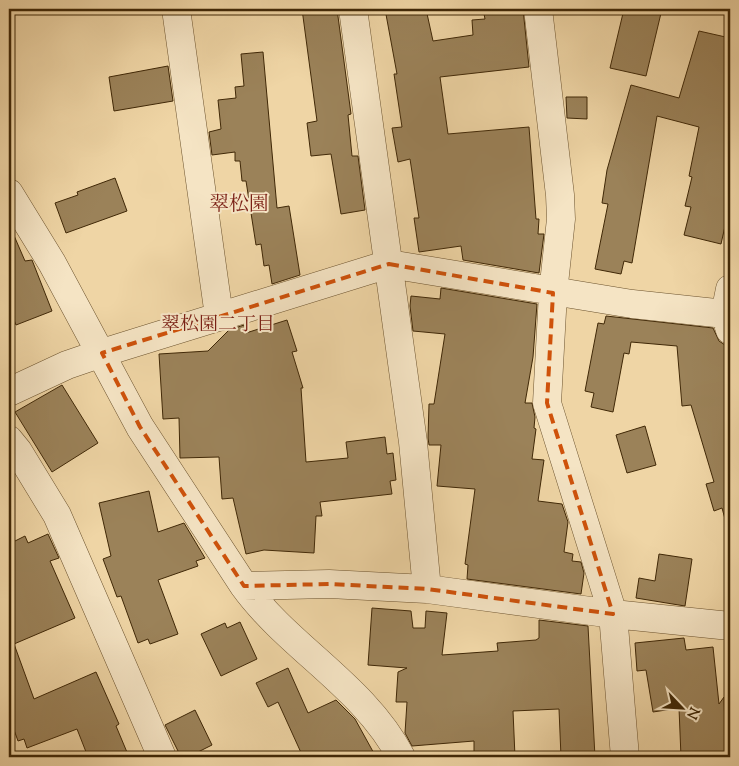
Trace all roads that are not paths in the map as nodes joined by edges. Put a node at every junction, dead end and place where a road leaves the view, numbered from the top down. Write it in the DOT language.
graph roads {
  1 [pos="176,9"];
  2 [pos="353,9"];
  3 [pos="538,9"];
  4 [pos="9,193"];
  5 [pos="389,264"];
  6 [pos="553,293"];
  7 [pos="729,311"];
  8 [pos="219,316"];
  9 [pos="102,353"];
  10 [pos="9,392"];
  11 [pos="9,440"];
  12 [pos="244,586"];
  13 [pos="427,589"];
  14 [pos="613,614"];
  15 [pos="730,626"];
  16 [pos="162,757"];
  17 [pos="401,757"];
  18 [pos="625,757"];
  1 -- 8 [label="street"];
  2 -- 5 [label="street"];
  3 -- 6 [label="street"];
  4 -- 9 [label="street"];
  5 -- 6 [label="street"];
  5 -- 8 [label="street"];
  5 -- 13 [label="street"];
  6 -- 7 [label="street"];
  6 -- 14 [label="street"];
  8 -- 9 [label="street"];
  9 -- 10 [label="street"];
  9 -- 12 [label="street"];
  11 -- 16 [label="street"];
  12 -- 13 [label="street"];
  12 -- 17 [label="street"];
  13 -- 14 [label="street"];
  14 -- 15 [label="street"];
  14 -- 18 [label="street"];
}
